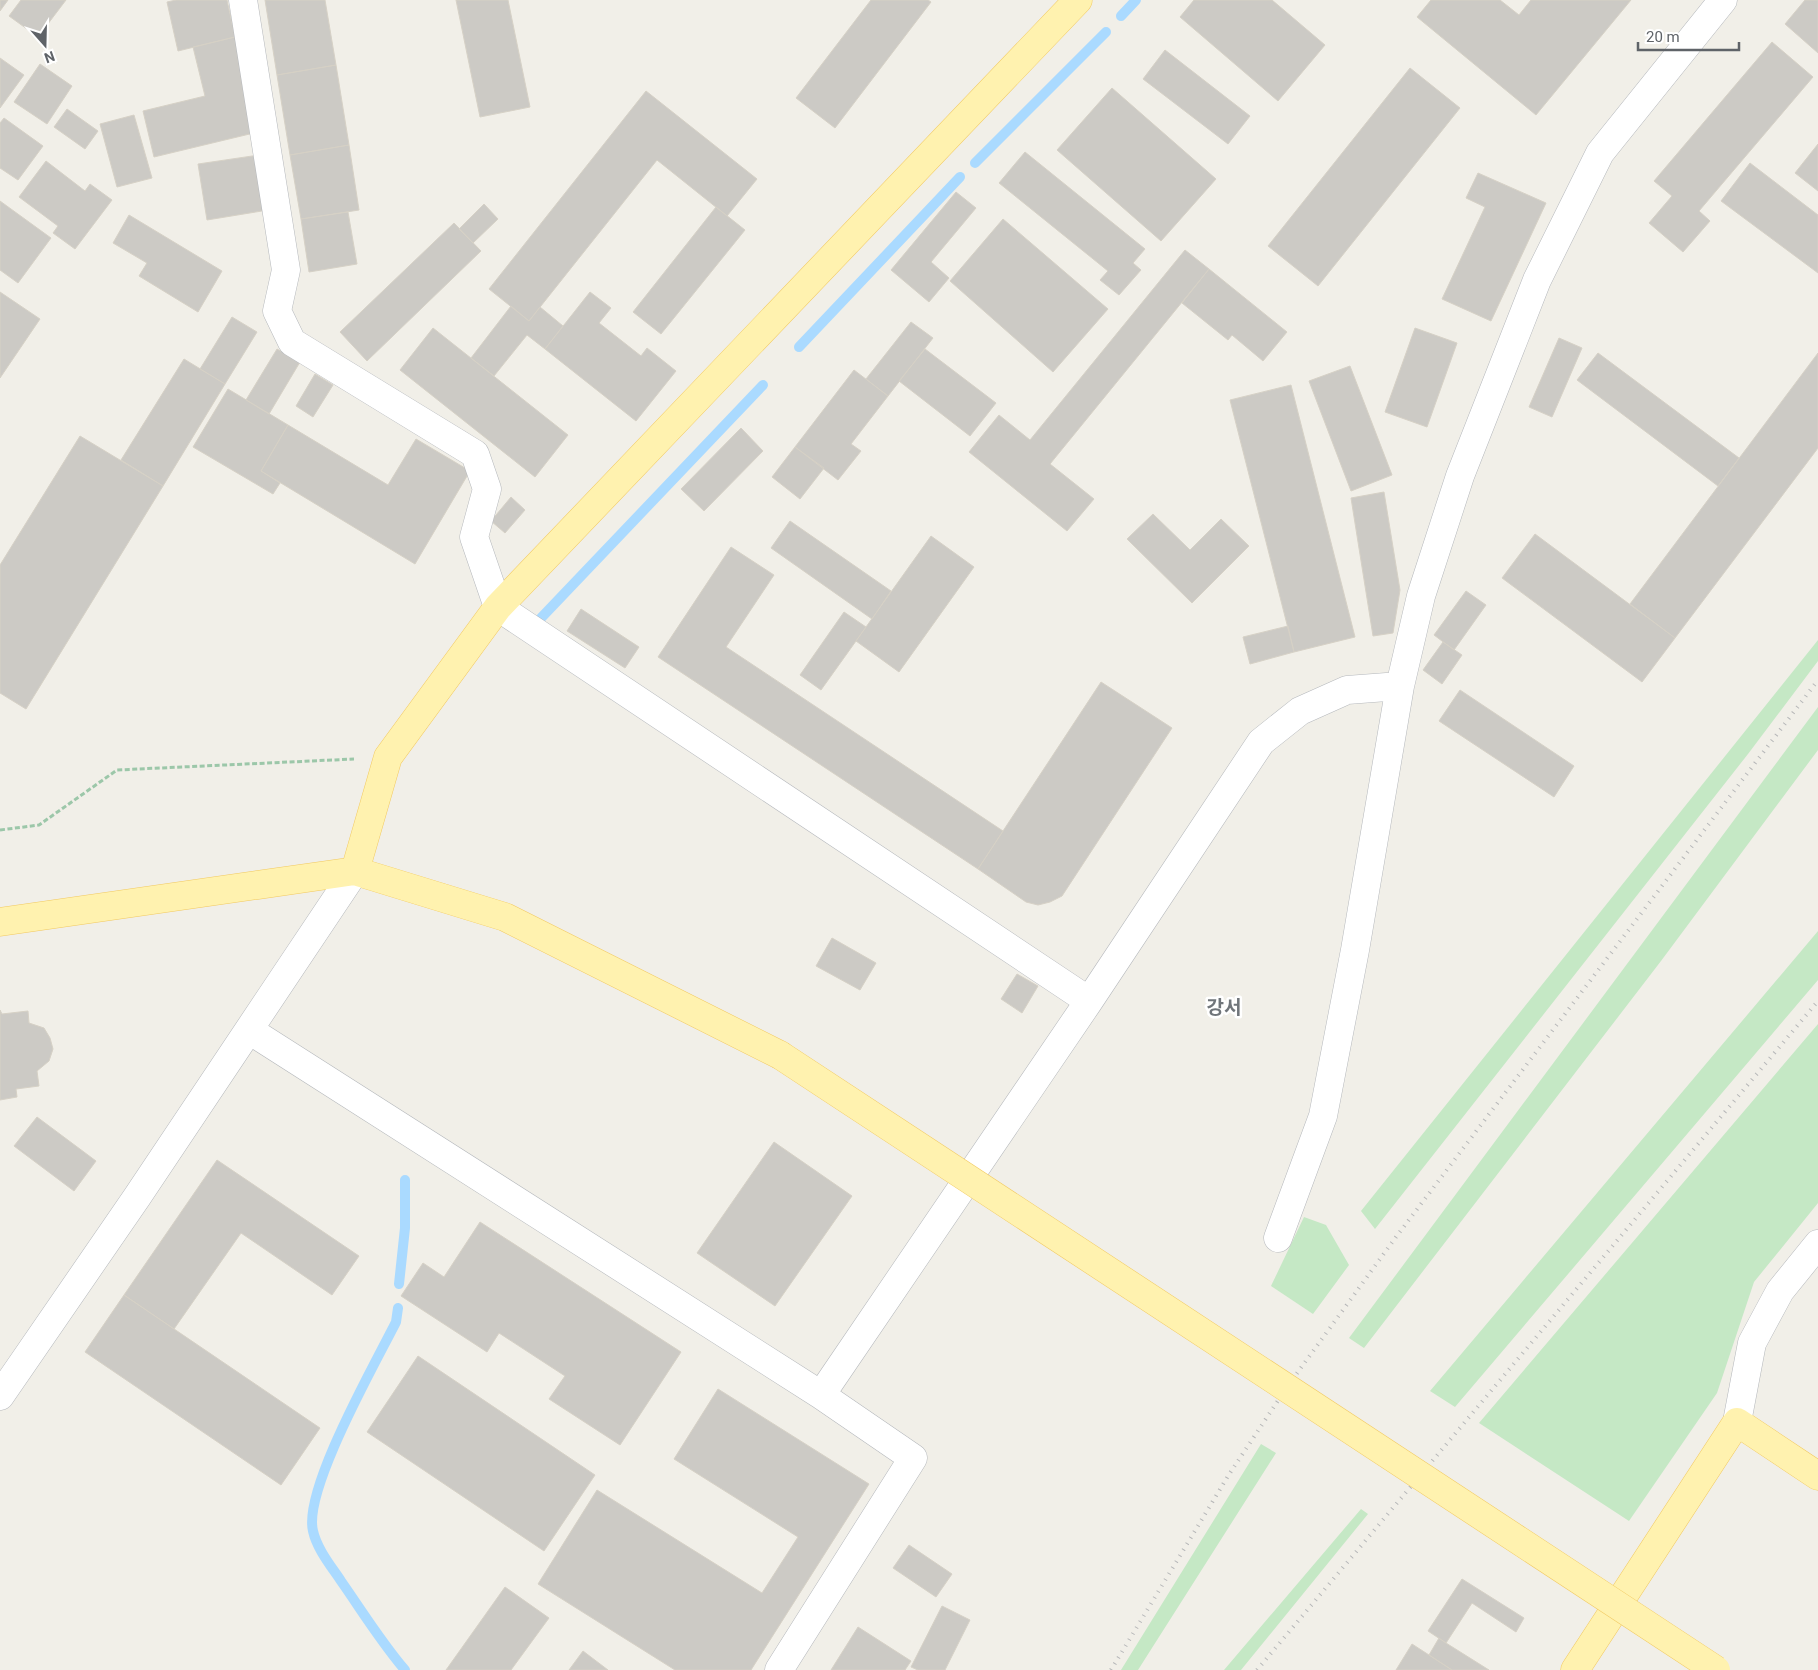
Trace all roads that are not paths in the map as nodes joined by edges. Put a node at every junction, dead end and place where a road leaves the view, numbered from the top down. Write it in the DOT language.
graph roads {
  1 [pos="243,0"];
  2 [pos="1078,0"];
  3 [pos="1723,0"];
  4 [pos="498,607"];
  5 [pos="1400,686"];
  6 [pos="355,871"];
  7 [pos="0,922"];
  8 [pos="1090,1001"];
  9 [pos="249,1030"];
  10 [pos="1278,1238"];
  11 [pos="1818,1244"];
  12 [pos="820,1395"];
  13 [pos="0,1396"];
  14 [pos="1737,1422"];
  15 [pos="1818,1476"];
  16 [pos="780,1670"];
  17 [pos="1576,1670"];
  18 [pos="1716,1670"];
  1 -- 4 [label="street"];
  2 -- 4 [label="main road"];
  3 -- 5 [label="street"];
  4 -- 6 [label="main road"];
  4 -- 8 [label="street"];
  5 -- 8 [label="street"];
  5 -- 10 [label="street"];
  6 -- 7 [label="main road"];
  6 -- 9 [label="street"];
  6 -- 18 [label="main road, bridge"];
  8 -- 12 [label="street"];
  9 -- 12 [label="street"];
  9 -- 13 [label="street"];
  11 -- 14 [label="street"];
  12 -- 16 [label="street"];
  14 -- 15 [label="main road"];
  14 -- 17 [label="main road"];
}
